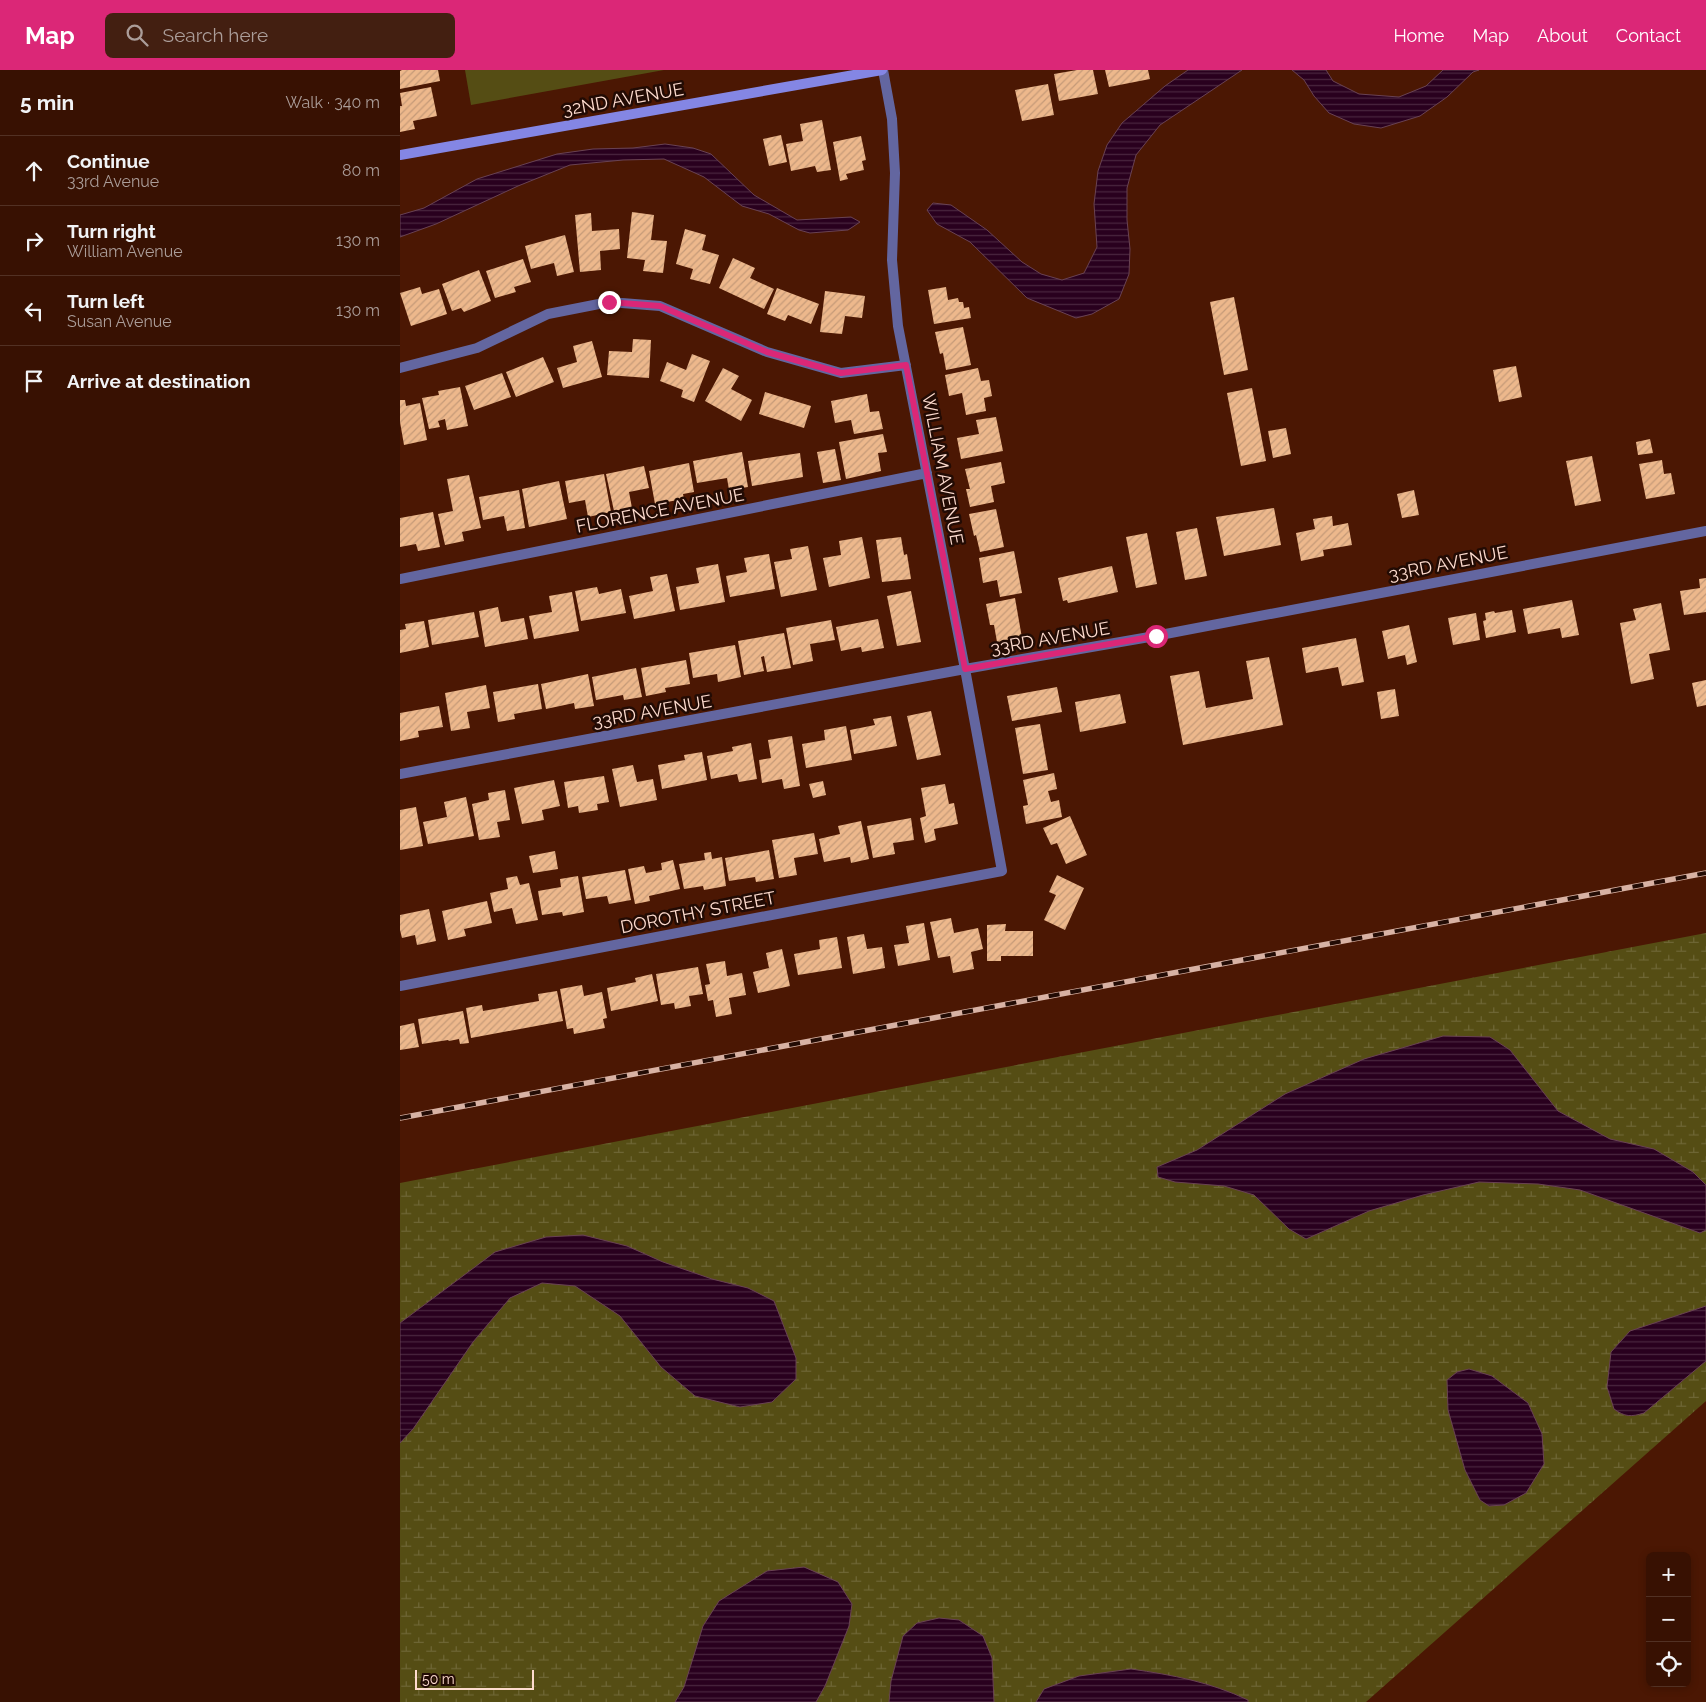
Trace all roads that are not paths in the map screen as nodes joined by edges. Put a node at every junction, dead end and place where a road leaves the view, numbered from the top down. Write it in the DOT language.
graph roads {
  1 [pos="883,70"];
  2 [pos="400,155"];
  3 [pos="906,365"];
  4 [pos="400,368"];
  5 [pos="927,473"];
  6 [pos="1706,531"];
  7 [pos="400,579"];
  8 [pos="965,669"];
  9 [pos="400,774"];
  10 [pos="1002,871"];
  11 [pos="400,986"];
  1 -- 2 [label="street, 32ND AVENUE"];
  1 -- 3 [label="street, WILLIAM AVENUE"];
  3 -- 4 [label="street"];
  3 -- 5 [label="street, WILLIAM AVENUE"];
  5 -- 7 [label="street, FLORENCE AVENUE"];
  5 -- 8 [label="street, WILLIAM AVENUE"];
  6 -- 8 [label="street, 33RD AVENUE"];
  8 -- 9 [label="street, 33RD AVENUE"];
  8 -- 10 [label="street, WILLIAM AVENUE"];
  10 -- 11 [label="street, DOROTHY STREET"];
}
